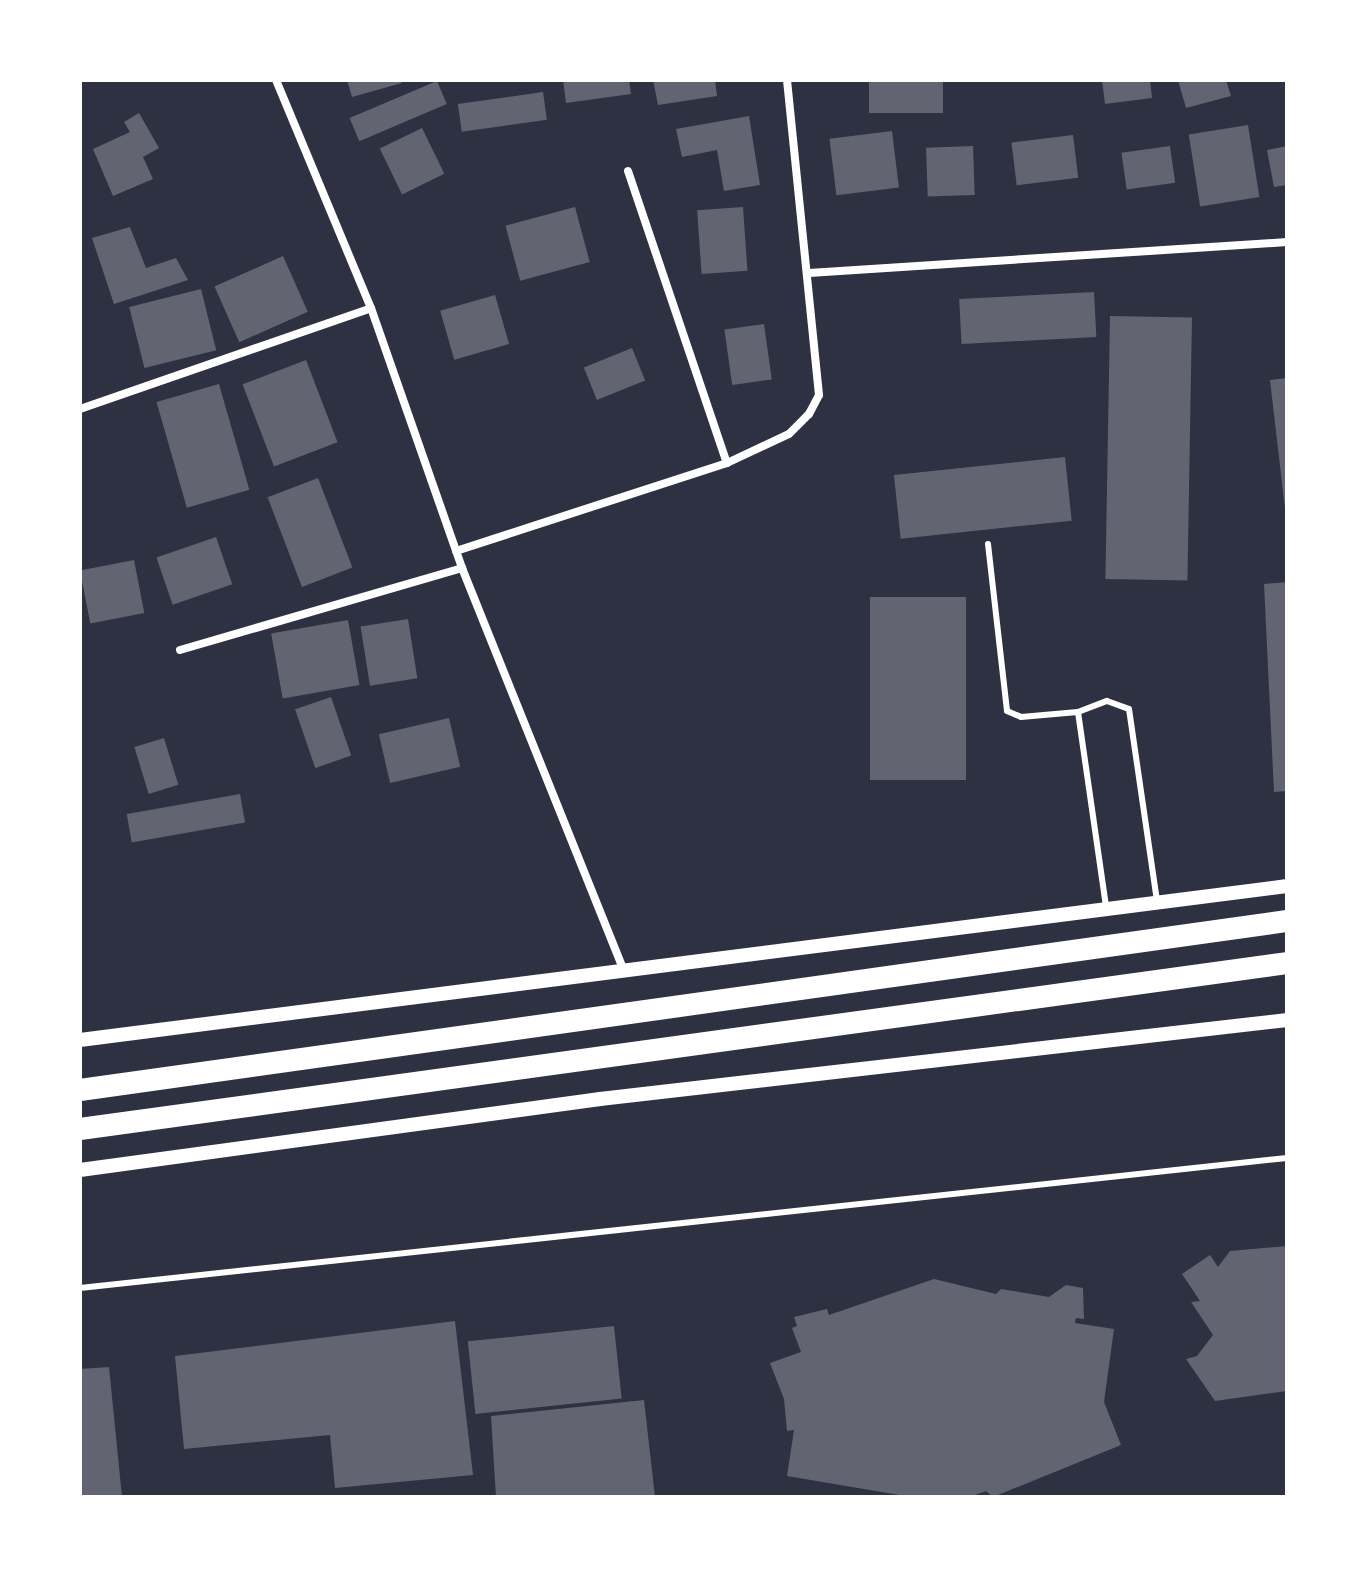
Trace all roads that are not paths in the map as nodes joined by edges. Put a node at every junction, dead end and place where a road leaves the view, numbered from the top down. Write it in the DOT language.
graph roads {
  1 [pos="276,80"];
  2 [pos="787,80"];
  3 [pos="628,171"];
  4 [pos="1287,242"];
  5 [pos="809,273"];
  6 [pos="371,308"];
  7 [pos="80,409"];
  8 [pos="727,463"];
  9 [pos="988,544"];
  10 [pos="456,551"];
  11 [pos="462,568"];
  12 [pos="180,650"];
  13 [pos="1078,712"];
  14 [pos="1287,886"];
  15 [pos="1157,902"];
  16 [pos="1107,908"];
  17 [pos="1287,921"];
  18 [pos="1287,963"];
  19 [pos="622,967"];
  20 [pos="1287,1020"];
  21 [pos="80,1040"];
  22 [pos="80,1090"];
  23 [pos="80,1129"];
  24 [pos="1287,1158"];
  25 [pos="80,1170"];
  26 [pos="80,1288"];
  1 -- 6 [label="street"];
  2 -- 5 [label="street"];
  3 -- 8 [label="street"];
  4 -- 5 [label="street"];
  5 -- 8 [label="street"];
  6 -- 7 [label="street"];
  6 -- 10 [label="street"];
  8 -- 10 [label="street"];
  9 -- 13 [label="lane"];
  10 -- 11 [label="street"];
  11 -- 12 [label="street"];
  11 -- 19 [label="street"];
  13 -- 15 [label="lane"];
  13 -- 16 [label="lane"];
  14 -- 15 [label="street"];
  15 -- 16 [label="street"];
  16 -- 19 [label="street"];
  17 -- 22 [label="highway"];
  18 -- 23 [label="highway"];
  19 -- 21 [label="street"];
  20 -- 25 [label="street"];
  24 -- 26 [label="lane"];
}
